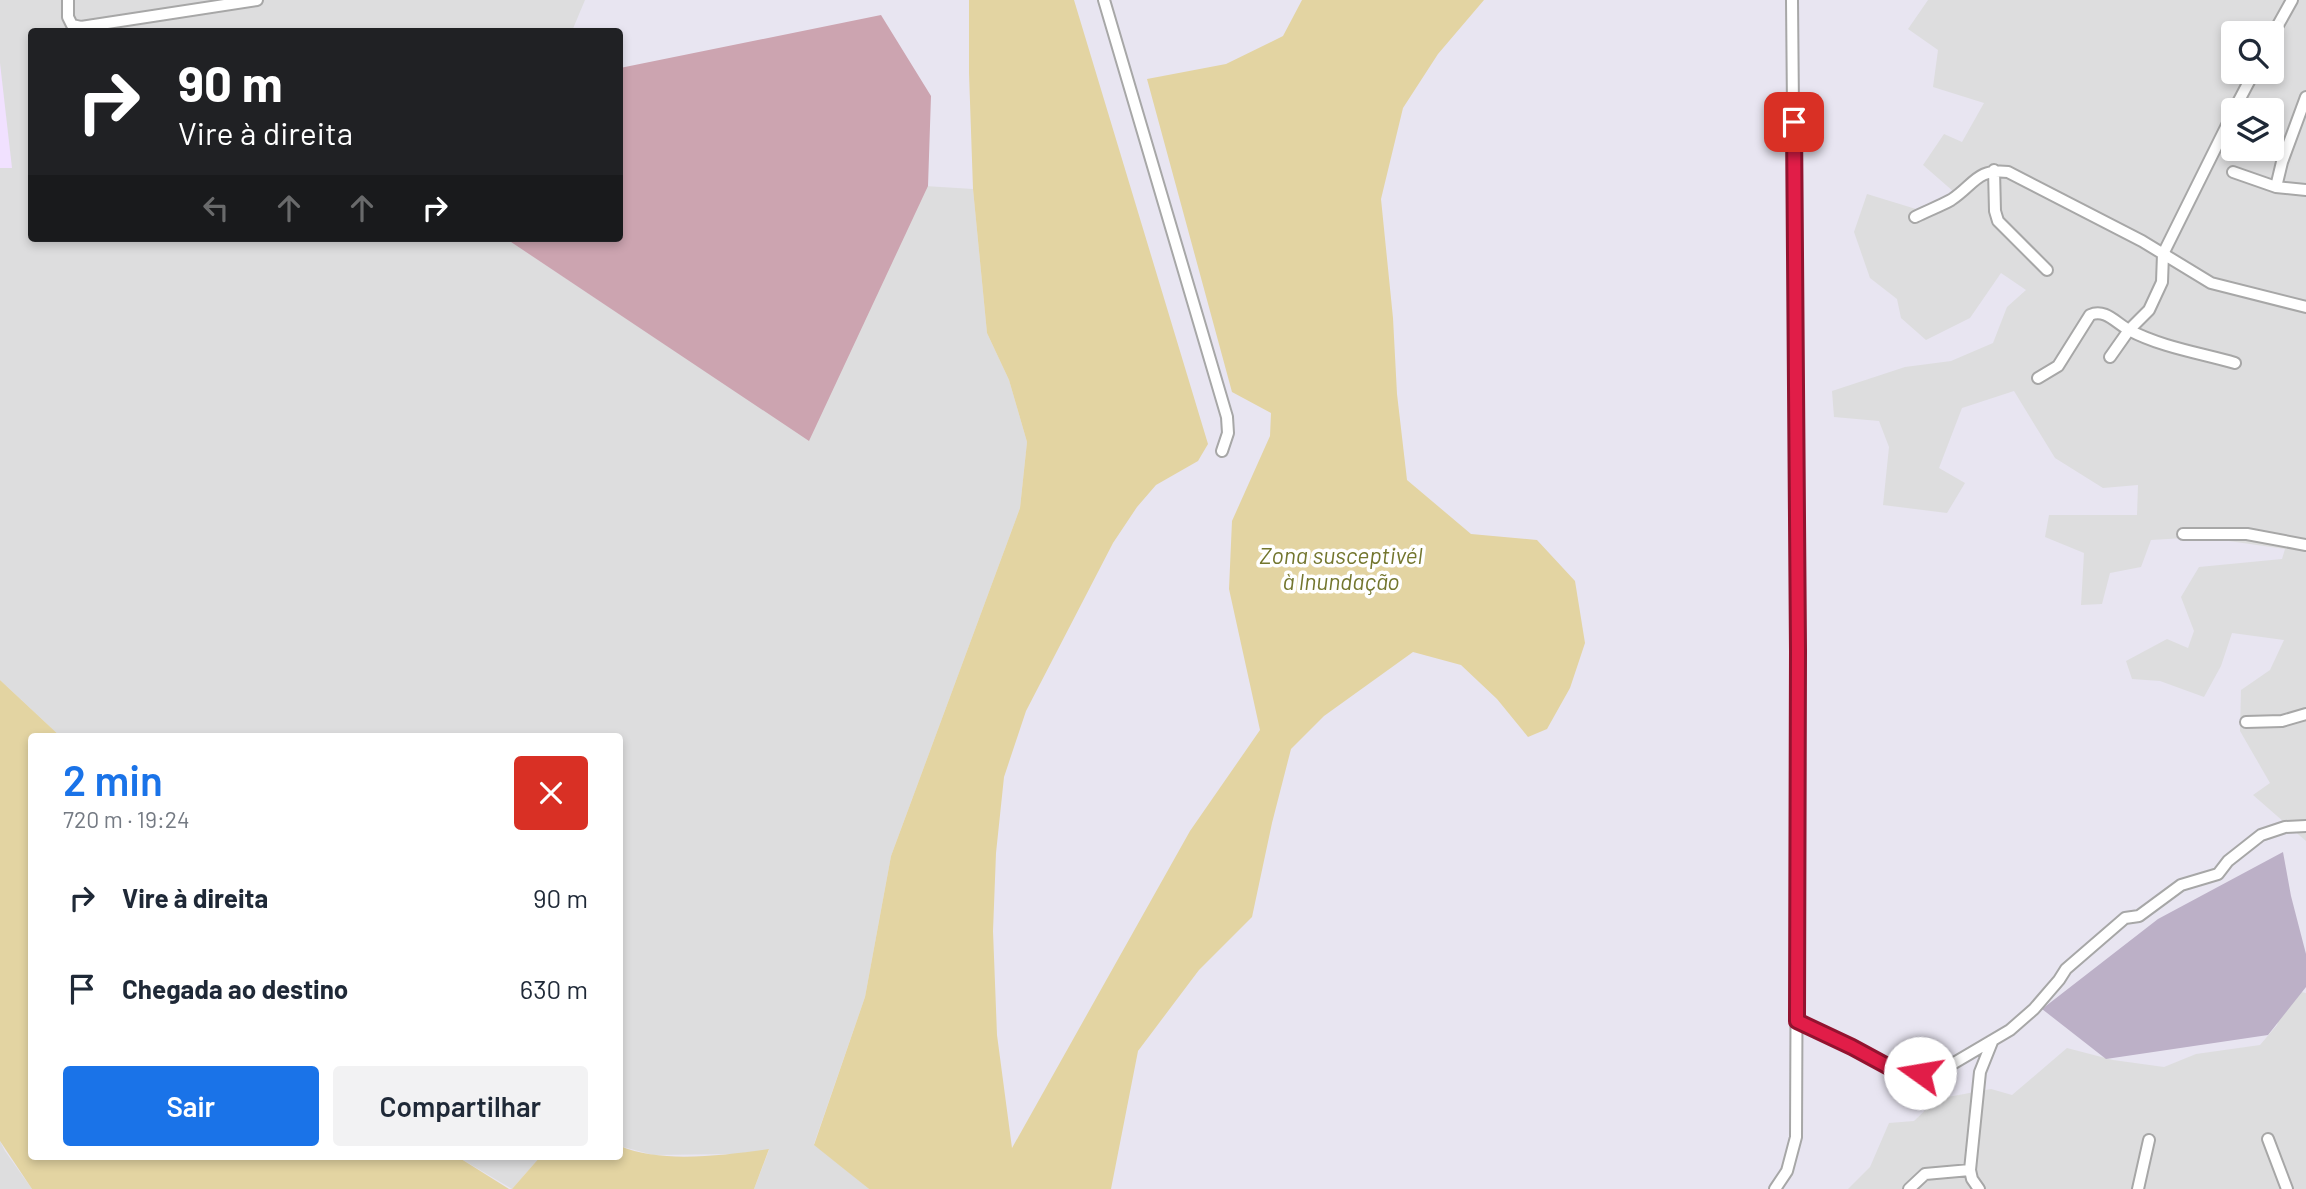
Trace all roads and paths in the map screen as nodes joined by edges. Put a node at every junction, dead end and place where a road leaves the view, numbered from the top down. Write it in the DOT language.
graph roads {
  1 [pos="68,0"];
  2 [pos="257,0"];
  3 [pos="1104,0"];
  4 [pos="1792,0"];
  5 [pos="2292,0"];
  6 [pos="2280,21"];
  7 [pos="2306,97"];
  8 [pos="2221,137"];
  9 [pos="1994,170"];
  10 [pos="2233,172"];
  11 [pos="2276,187"];
  12 [pos="2306,190"];
  13 [pos="1915,217"];
  14 [pos="2163,254"];
  15 [pos="2047,270"];
  16 [pos="2306,307"];
  17 [pos="2129,330"];
  18 [pos="2109,357"];
  19 [pos="2235,363"];
  20 [pos="2038,378"];
  21 [pos="1222,451"];
  22 [pos="2183,534"];
  23 [pos="2306,545"];
  24 [pos="2306,714"];
  25 [pos="2246,722"];
  26 [pos="2306,827"];
  27 [pos="1797,1021"];
  28 [pos="1992,1042"];
  29 [pos="2268,1139"];
  30 [pos="2149,1140"];
  31 [pos="1970,1170"];
  32 [pos="1977,1188"];
  33 [pos="1775,1189"];
  34 [pos="1909,1189"];
  35 [pos="2138,1189"];
  36 [pos="2287,1189"];
  1 -- 2 [label="street"];
  3 -- 21 [label="street"];
  4 -- 27 [label="street"];
  5 -- 6 [label="street"];
  7 -- 11 [label="street"];
  8 -- 14 [label="street"];
  9 -- 13 [label="street"];
  9 -- 14 [label="street"];
  9 -- 15 [label="street"];
  10 -- 11 [label="street"];
  11 -- 12 [label="street"];
  14 -- 16 [label="street"];
  14 -- 17 [label="street"];
  17 -- 18 [label="street"];
  17 -- 19 [label="street"];
  17 -- 20 [label="street"];
  22 -- 23 [label="street"];
  24 -- 25 [label="street"];
  26 -- 28 [label="street"];
  27 -- 28 [label="street"];
  27 -- 33 [label="street"];
  28 -- 31 [label="street"];
  29 -- 36 [label="street"];
  30 -- 35 [label="street"];
  31 -- 32 [label="street"];
  31 -- 34 [label="street"];
}
